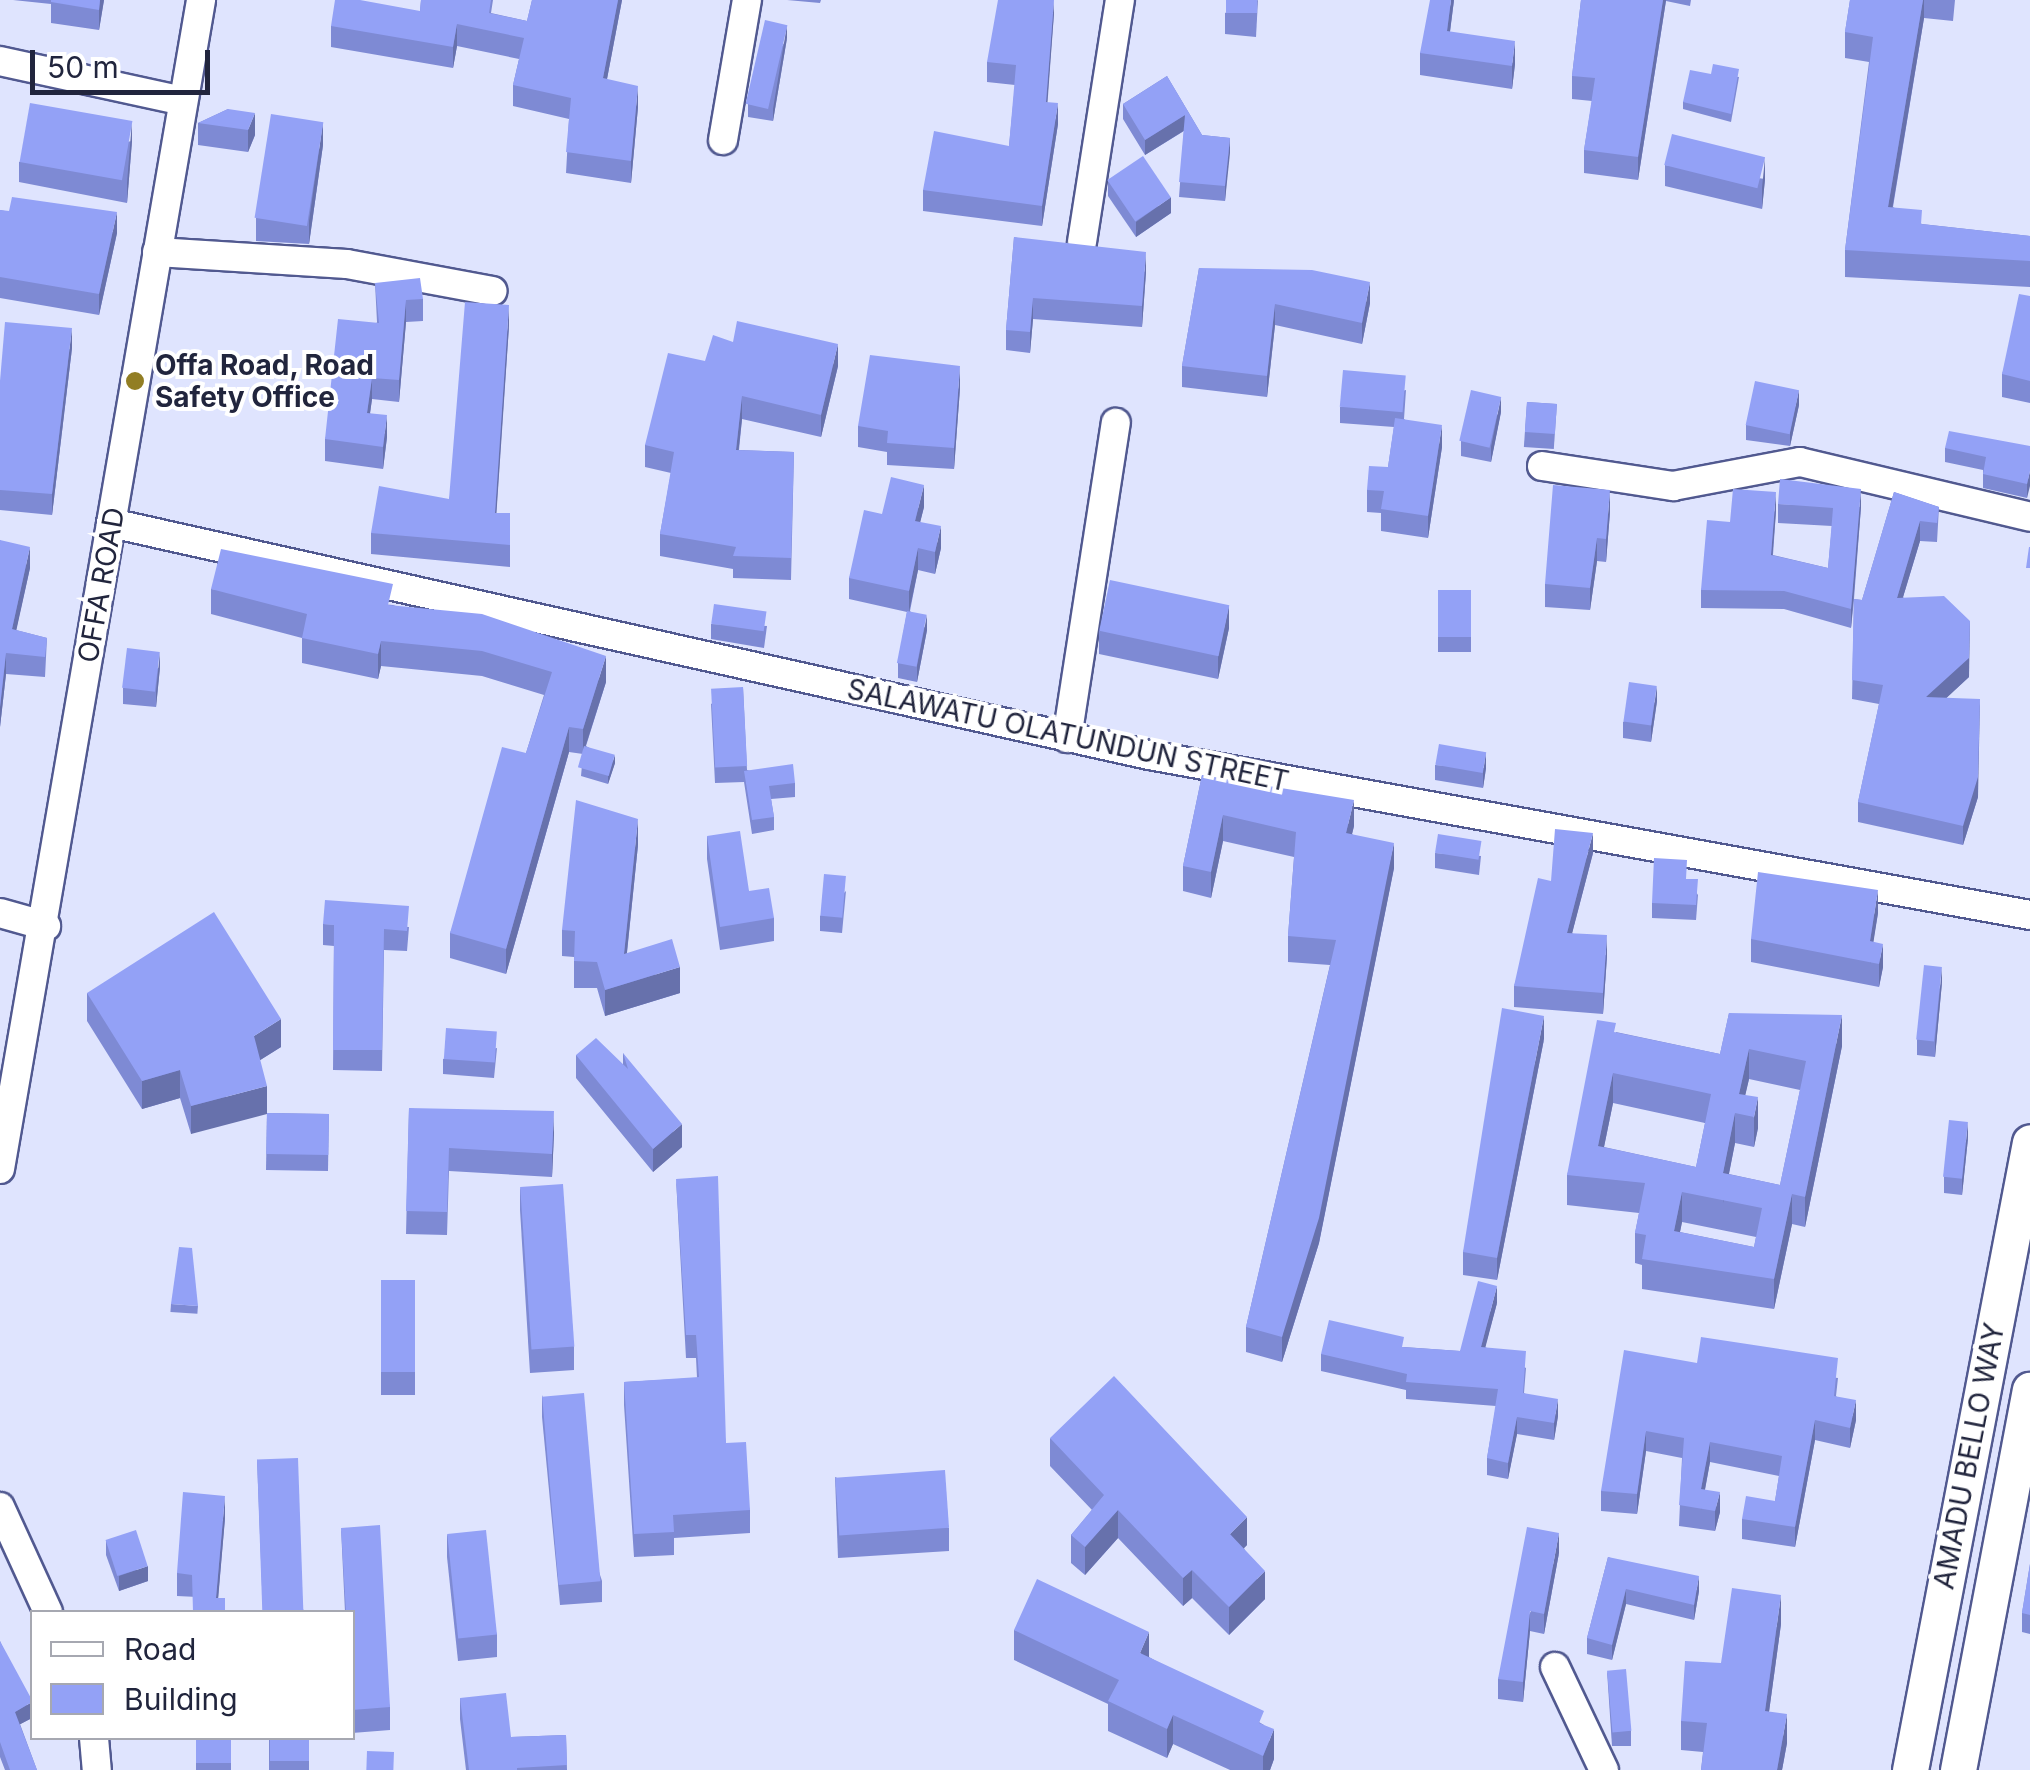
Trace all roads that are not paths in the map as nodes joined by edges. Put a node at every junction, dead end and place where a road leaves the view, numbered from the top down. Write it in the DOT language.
graph roads {
  1 [pos="201,0"];
  2 [pos="748,0"];
  3 [pos="1120,0"];
  4 [pos="0,62"];
  5 [pos="183,101"];
  6 [pos="723,140"];
  7 [pos="1082,242"];
  8 [pos="157,252"];
  9 [pos="493,291"];
  10 [pos="1116,423"];
  11 [pos="1542,466"];
  12 [pos="2030,517"];
  13 [pos="112,523"];
  14 [pos="1067,738"];
  15 [pos="0,913"];
  16 [pos="2030,915"];
  17 [pos="46,926"];
  18 [pos="2030,1142"];
  19 [pos="0,1169"];
  20 [pos="2030,1390"];
  21 [pos="0,1508"];
  22 [pos="47,1610"];
  23 [pos="1555,1667"];
  24 [pos="94,1740"];
  25 [pos="98,1770"];
  26 [pos="1604,1770"];
  27 [pos="1910,1770"];
  28 [pos="1958,1770"];
  1 -- 5 [label="street, OFFA ROAD"];
  2 -- 6 [label="street"];
  3 -- 7 [label="street"];
  4 -- 5 [label="street"];
  5 -- 8 [label="street, OFFA ROAD"];
  8 -- 9 [label="street"];
  8 -- 13 [label="street, OFFA ROAD"];
  10 -- 14 [label="street"];
  11 -- 12 [label="street"];
  13 -- 14 [label="street, SALAWATU OLATUNDUN STREET"];
  13 -- 17 [label="street, OFFA ROAD"];
  14 -- 16 [label="street, SALAWATU OLATUNDUN STREET"];
  15 -- 17 [label="street"];
  17 -- 19 [label="street, OFFA ROAD"];
  18 -- 27 [label="main road, AMADU BELLO WAY"];
  20 -- 28 [label="main road, AMADU BELLO WAY"];
  21 -- 22 [label="street"];
  23 -- 26 [label="street"];
  24 -- 25 [label="street"];
}
